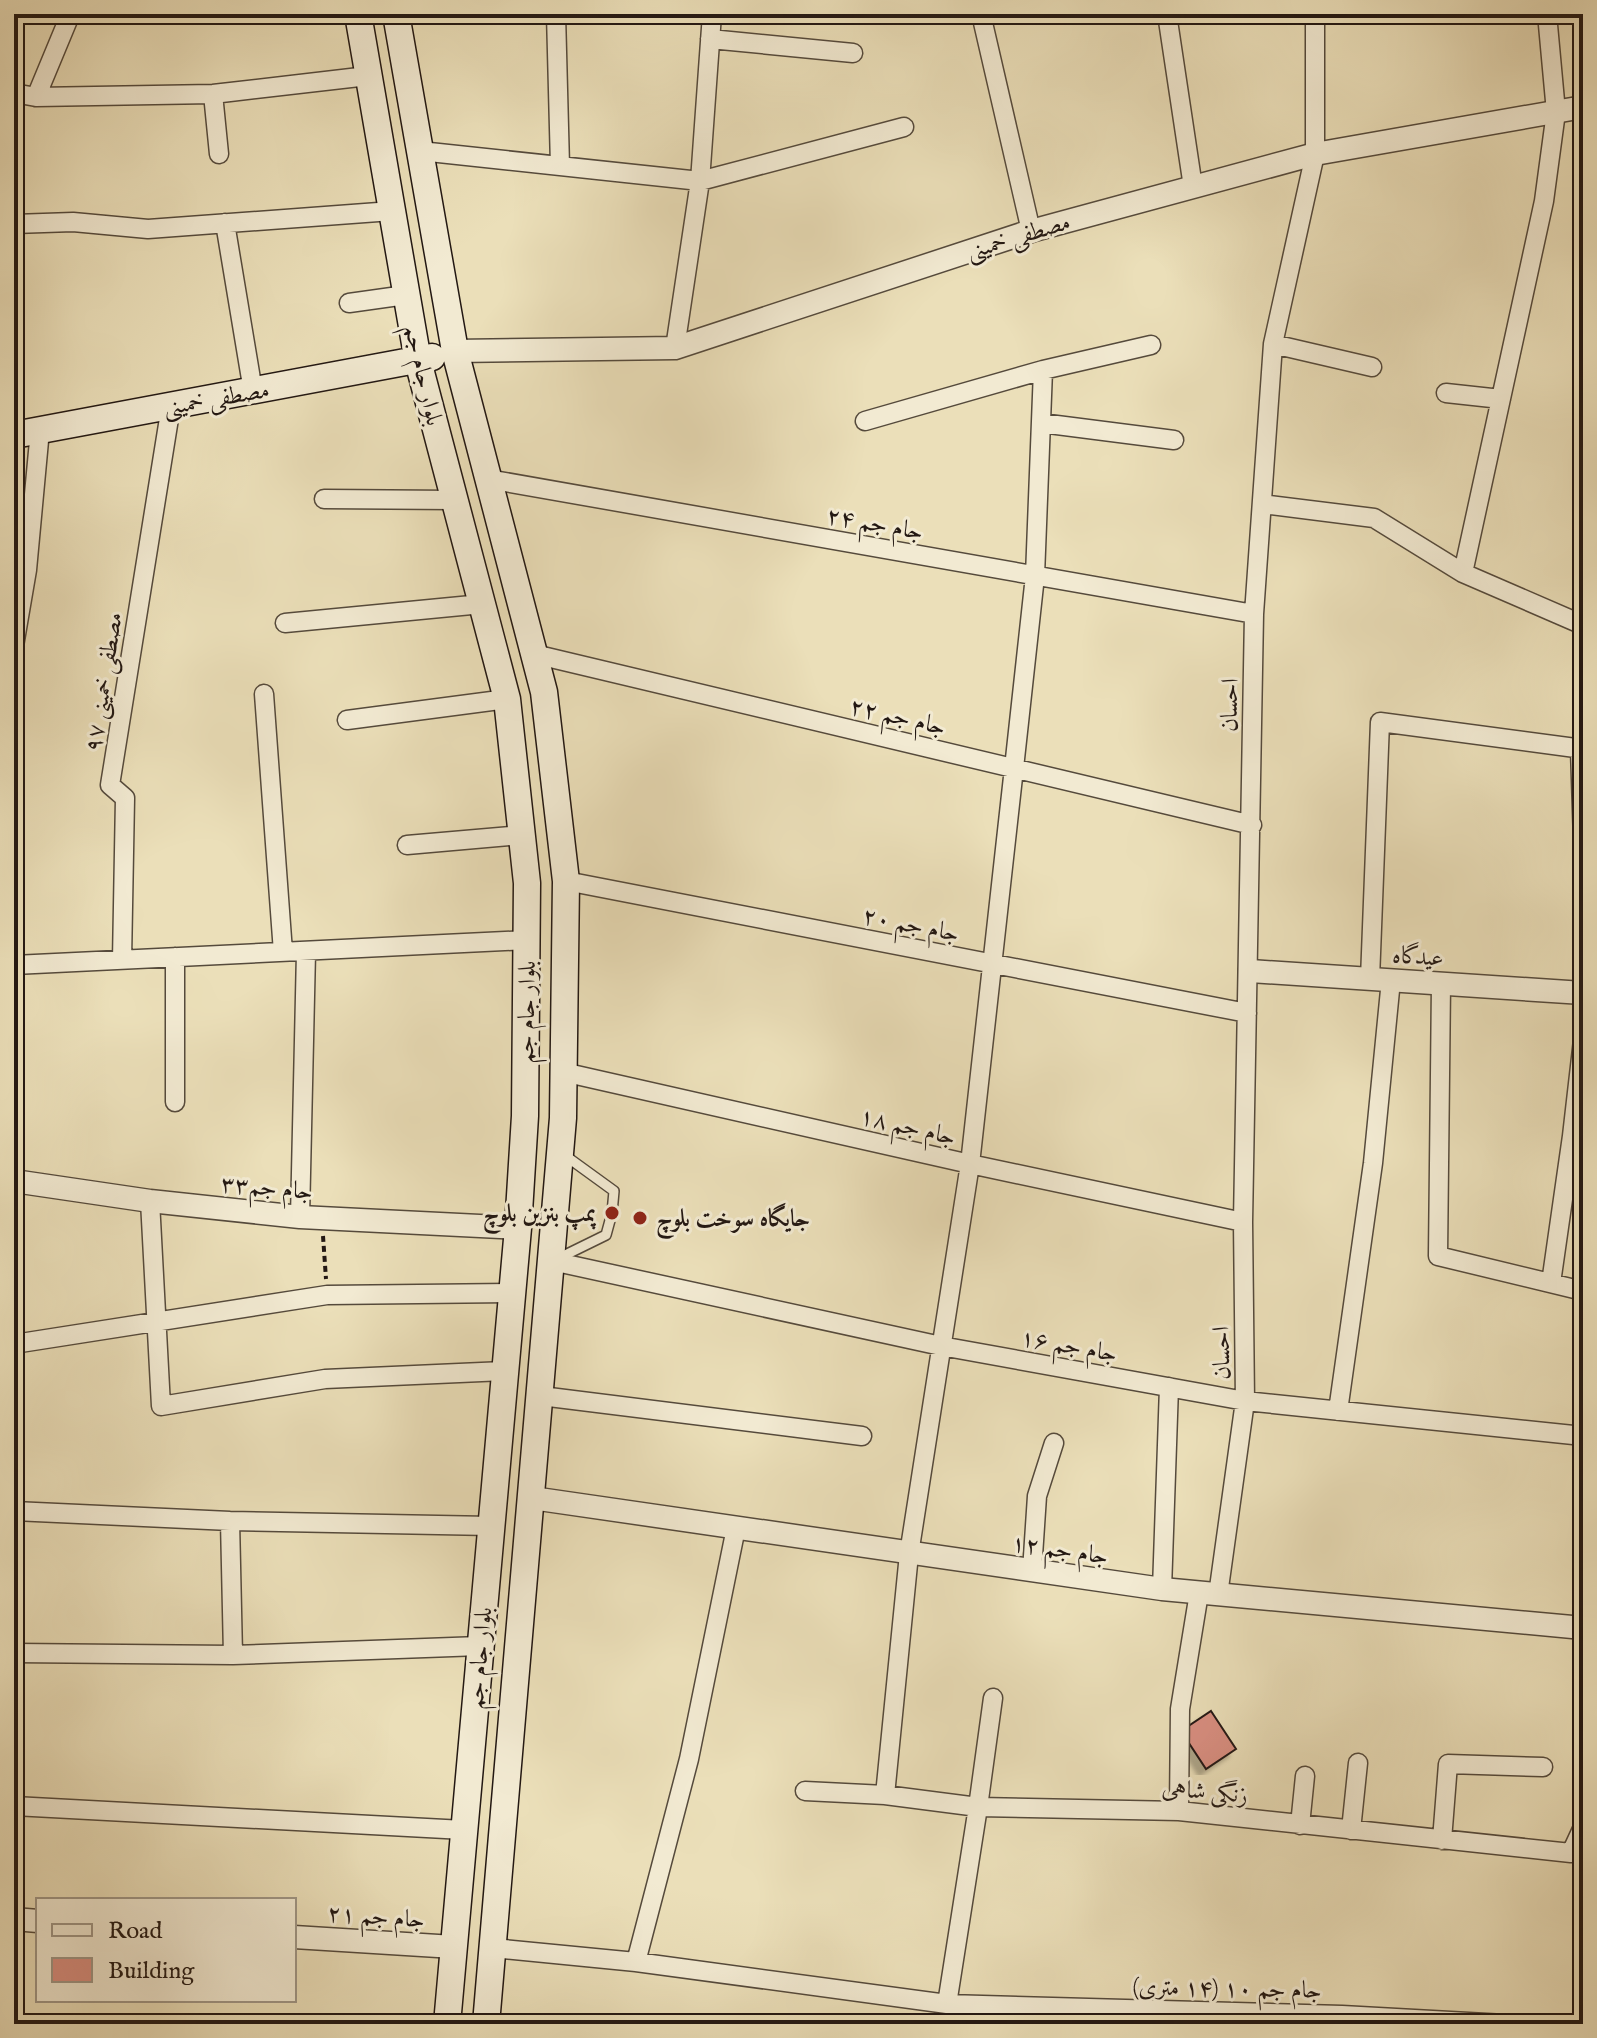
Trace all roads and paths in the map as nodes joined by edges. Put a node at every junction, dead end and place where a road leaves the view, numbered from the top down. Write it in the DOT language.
graph roads {
  1 [pos="358,14"];
  2 [pos="396,14"];
  3 [pos="556,14"];
  4 [pos="712,14"];
  5 [pos="981,14"];
  6 [pos="1167,14"];
  7 [pos="1315,14"];
  8 [pos="1547,14"];
  9 [pos="68,20"];
  10 [pos="710,39"];
  11 [pos="853,53"];
  12 [pos="368,76"];
  13 [pos="14,93"];
  14 [pos="213,94"];
  15 [pos="36,97"];
  16 [pos="1583,107"];
  17 [pos="1556,112"];
  18 [pos="904,127"];
  19 [pos="420,151"];
  20 [pos="219,154"];
  21 [pos="1315,154"];
  22 [pos="560,166"];
  23 [pos="700,181"];
  24 [pos="1193,187"];
  25 [pos="392,211"];
  26 [pos="225,223"];
  27 [pos="14,224"];
  28 [pos="1031,231"];
  29 [pos="406,295"];
  30 [pos="349,303"];
  31 [pos="1273,344"];
  32 [pos="1151,345"];
  33 [pos="675,348"];
  34 [pos="455,351"];
  35 [pos="418,361"];
  36 [pos="1372,367"];
  37 [pos="1043,370"];
  38 [pos="253,391"];
  39 [pos="1446,393"];
  40 [pos="1501,399"];
  41 [pos="171,406"];
  42 [pos="865,421"];
  43 [pos="1041,423"];
  44 [pos="40,430"];
  45 [pos="14,435"];
  46 [pos="1174,440"];
  47 [pos="488,479"];
  48 [pos="324,499"];
  49 [pos="454,500"];
  50 [pos="1262,504"];
  51 [pos="1463,573"];
  52 [pos="1035,576"];
  53 [pos="482,604"];
  54 [pos="1254,614"];
  55 [pos="285,623"];
  56 [pos="1583,625"];
  57 [pos="14,646"];
  58 [pos="534,654"];
  59 [pos="264,694"];
  60 [pos="507,699"];
  61 [pos="347,720"];
  62 [pos="1581,749"];
  63 [pos="1014,768"];
  64 [pos="1252,825"];
  65 [pos="522,835"];
  66 [pos="1583,841"];
  67 [pos="407,845"];
  68 [pos="566,881"];
  69 [pos="527,883"];
  70 [pos="527,940"];
  71 [pos="283,952"];
  72 [pos="306,952"];
  73 [pos="175,957"];
  74 [pos="122,960"];
  75 [pos="992,964"];
  76 [pos="14,965"];
  77 [pos="1250,971"];
  78 [pos="1381,980"];
  79 [pos="1441,984"];
  80 [pos="1583,993"];
  81 [pos="1247,1013"];
  82 [pos="1583,1040"];
  83 [pos="563,1072"];
  84 [pos="175,1102"];
  85 [pos="1577,1137"];
  86 [pos="560,1152"];
  87 [pos="970,1164"];
  88 [pos="14,1181"];
  89 [pos="150,1201"];
  90 [pos="310,1217"];
  91 [pos="1243,1222"];
  92 [pos="518,1228"];
  93 [pos="552,1261"];
  94 [pos="1551,1283"];
  95 [pos="1583,1291"];
  96 [pos="511,1293"];
  97 [pos="327,1295"];
  98 [pos="157,1322"];
  99 [pos="14,1344"];
  100 [pos="941,1346"];
  101 [pos="504,1371"];
  102 [pos="1169,1387"];
  103 [pos="541,1396"];
  104 [pos="1245,1401"];
  105 [pos="1338,1411"];
  106 [pos="862,1436"];
  107 [pos="1583,1436"];
  108 [pos="1054,1443"];
  109 [pos="532,1498"];
  110 [pos="14,1511"];
  111 [pos="230,1521"];
  112 [pos="491,1526"];
  113 [pos="736,1528"];
  114 [pos="909,1554"];
  115 [pos="1032,1571"];
  116 [pos="1162,1589"];
  117 [pos="1209,1594"];
  118 [pos="1583,1628"];
  119 [pos="480,1646"];
  120 [pos="14,1653"];
  121 [pos="233,1655"];
  122 [pos="993,1698"];
  123 [pos="1358,1763"];
  124 [pos="1543,1767"];
  125 [pos="1305,1776"];
  126 [pos="805,1791"];
  127 [pos="885,1795"];
  128 [pos="14,1806"];
  129 [pos="978,1807"];
  130 [pos="1179,1811"];
  131 [pos="1300,1825"];
  132 [pos="1583,1827"];
  133 [pos="464,1830"];
  134 [pos="1351,1830"];
  135 [pos="1442,1840"];
  136 [pos="14,1919"];
  137 [pos="36,1921"];
  138 [pos="296,1937"];
  139 [pos="454,1947"];
  140 [pos="493,1948"];
  141 [pos="636,1962"];
  142 [pos="947,2004"];
  143 [pos="447,2024"];
  144 [pos="486,2024"];
  145 [pos="1505,2024"];
  1 -- 12 [label="main road, بلوار جام جم"];
  2 -- 19 [label="main road, بلوار جام جم"];
  3 -- 22 [label="street"];
  4 -- 10 [label="street"];
  5 -- 28 [label="street"];
  6 -- 24 [label="street"];
  7 -- 21 [label="street, احسان"];
  8 -- 17 [label="street"];
  9 -- 15 [label="street"];
  10 -- 11 [label="street"];
  10 -- 23 [label="street"];
  12 -- 14 [label="street"];
  12 -- 25 [label="main road, بلوار جام جم"];
  13 -- 15 [label="street"];
  14 -- 15 [label="street"];
  14 -- 20 [label="street"];
  16 -- 17 [label="street, مصطفی خمینی"];
  17 -- 21 [label="street, مصطفی خمینی"];
  17 -- 40 [label="street"];
  18 -- 23 [label="street"];
  19 -- 22 [label="street"];
  19 -- 34 [label="main road, بلوار جام جم"];
  21 -- 24 [label="street, مصطفی خمینی"];
  21 -- 31 [label="street, احسان"];
  22 -- 23 [label="street"];
  23 -- 33 [label="street"];
  24 -- 28 [label="street, مصطفی خمینی"];
  25 -- 26 [label="street"];
  25 -- 29 [label="main road, بلوار جام جم"];
  26 -- 27 [label="street"];
  26 -- 38 [label="street"];
  28 -- 33 [label="street, مصطفی خمینی"];
  29 -- 30 [label="street"];
  29 -- 35 [label="main road, بلوار جام جم"];
  31 -- 36 [label="street"];
  31 -- 50 [label="street, احسان"];
  32 -- 37 [label="street"];
  33 -- 34 [label="street, مصطفی خمینی"];
  34 -- 35 [label="main road, مصطفی خمینی"];
  34 -- 47 [label="main road, بلوار جام جم"];
  35 -- 38 [label="main road, مصطفی خمینی"];
  35 -- 49 [label="main road, بلوار جام جم"];
  37 -- 42 [label="street"];
  37 -- 43 [label="street"];
  38 -- 41 [label="main road, مصطفی خمینی"];
  39 -- 40 [label="street"];
  40 -- 51 [label="street"];
  41 -- 44 [label="main road, مصطفی خمینی"];
  41 -- 74 [label="street, مصطفی خمینی ۹۷"];
  43 -- 46 [label="street"];
  43 -- 52 [label="street"];
  44 -- 45 [label="main road, مصطفی خمینی"];
  44 -- 57 [label="street"];
  47 -- 52 [label="street, جام جم ۲۴"];
  47 -- 58 [label="main road, بلوار جام جم"];
  48 -- 49 [label="street"];
  49 -- 53 [label="main road, بلوار جام جم"];
  50 -- 51 [label="street"];
  50 -- 54 [label="street, احسان"];
  51 -- 56 [label="street"];
  52 -- 54 [label="street, جام جم ۲۴"];
  52 -- 63 [label="street"];
  53 -- 55 [label="street"];
  53 -- 60 [label="main road, بلوار جام جم"];
  54 -- 64 [label="street, احسان"];
  58 -- 63 [label="street, جام جم ۲۲"];
  58 -- 68 [label="main road, بلوار جام جم"];
  59 -- 71 [label="street"];
  60 -- 61 [label="street"];
  60 -- 65 [label="main road, بلوار جام جم"];
  62 -- 66 [label="street"];
  62 -- 78 [label="street"];
  63 -- 64 [label="street, جام جم ۲۲"];
  63 -- 75 [label="street"];
  64 -- 77 [label="street, احسان"];
  65 -- 67 [label="street"];
  65 -- 69 [label="main road, بلوار جام جم"];
  68 -- 69 [label="main road"];
  68 -- 75 [label="street, جام جم ۲۰"];
  68 -- 83 [label="main road, بلوار جام جم"];
  69 -- 70 [label="main road, بلوار جام جم"];
  70 -- 72 [label="street"];
  70 -- 92 [label="main road, بلوار جام جم"];
  71 -- 72 [label="street"];
  71 -- 73 [label="street"];
  72 -- 90 [label="street"];
  73 -- 74 [label="street"];
  73 -- 84 [label="street"];
  74 -- 76 [label="street"];
  75 -- 81 [label="street, جام جم ۲۰"];
  75 -- 87 [label="street"];
  77 -- 78 [label="street, عیدگاه"];
  77 -- 81 [label="street, احسان"];
  78 -- 79 [label="street, عیدگاه"];
  78 -- 105 [label="street"];
  79 -- 80 [label="street, عیدگاه"];
  79 -- 94 [label="street"];
  81 -- 91 [label="street, احسان"];
  82 -- 85 [label="street"];
  83 -- 86 [label="main road, بلوار جام جم"];
  83 -- 87 [label="street, جام جم ۱۸"];
  85 -- 94 [label="street"];
  86 -- 93 [label="main road, بلوار جام جم"];
  86 -- 93 [label="lane"];
  87 -- 91 [label="street, جام جم ۱۸"];
  87 -- 100 [label="street"];
  88 -- 89 [label="street, جام جم۳۳"];
  89 -- 90 [label="street, جام جم۳۳"];
  89 -- 98 [label="street"];
  90 -- 92 [label="street, جام جم۳۳"];
  90 -- 97 [label="path"];
  91 -- 104 [label="street, احسان"];
  92 -- 96 [label="main road, بلوار جام جم"];
  93 -- 100 [label="street, جام جم ۱۶"];
  93 -- 103 [label="main road, بلوار جام جم"];
  94 -- 95 [label="street"];
  96 -- 97 [label="street"];
  96 -- 101 [label="main road, بلوار جام جم"];
  97 -- 98 [label="street"];
  98 -- 99 [label="street"];
  98 -- 101 [label="street"];
  100 -- 102 [label="street, جام جم ۱۶"];
  100 -- 114 [label="street"];
  101 -- 112 [label="main road, بلوار جام جم"];
  102 -- 104 [label="street, جام جم ۱۶"];
  102 -- 116 [label="street"];
  103 -- 106 [label="street"];
  103 -- 109 [label="main road, بلوار جام جم"];
  104 -- 105 [label="street, جام جم ۱۶"];
  104 -- 117 [label="street, احسان"];
  105 -- 107 [label="street, جام جم ۱۶"];
  108 -- 115 [label="street"];
  109 -- 113 [label="street, جام جم ۱۲"];
  109 -- 140 [label="main road, بلوار جام جم"];
  110 -- 111 [label="street"];
  111 -- 112 [label="street"];
  111 -- 121 [label="street"];
  112 -- 119 [label="main road, بلوار جام جم"];
  113 -- 114 [label="street, جام جم ۱۲"];
  113 -- 141 [label="street"];
  114 -- 115 [label="street, جام جم ۱۲"];
  114 -- 127 [label="street"];
  115 -- 116 [label="street, جام جم ۱۲"];
  116 -- 117 [label="street, جام جم ۱۲"];
  117 -- 118 [label="street, جام جم ۱۲"];
  117 -- 130 [label="street, احسان"];
  119 -- 121 [label="street"];
  119 -- 133 [label="main road, بلوار جام جم"];
  120 -- 121 [label="street"];
  122 -- 129 [label="street"];
  123 -- 134 [label="street"];
  124 -- 135 [label="street"];
  125 -- 131 [label="street"];
  126 -- 127 [label="street, زنگی شاهی"];
  127 -- 129 [label="street, زنگی شاهی"];
  128 -- 133 [label="street"];
  129 -- 130 [label="street, زنگی شاهی"];
  129 -- 142 [label="street"];
  130 -- 131 [label="street, زنگی شاهی"];
  131 -- 134 [label="street, زنگی شاهی"];
  132 -- 135 [label="street, زنگی شاهی"];
  133 -- 139 [label="main road, بلوار جام جم"];
  134 -- 135 [label="street, زنگی شاهی"];
  136 -- 137 [label="street"];
  138 -- 139 [label="street, جام جم ۲۱"];
  139 -- 140 [label="main road"];
  139 -- 143 [label="main road, بلوار جام جم"];
  140 -- 141 [label="street, جام جم ۱۰ (۱۴ متری)"];
  140 -- 144 [label="main road, بلوار جام جم"];
  141 -- 142 [label="street, جام جم ۱۰ (۱۴ متری)"];
  142 -- 145 [label="street, جام جم ۱۰ (۱۴ متری)"];
}
